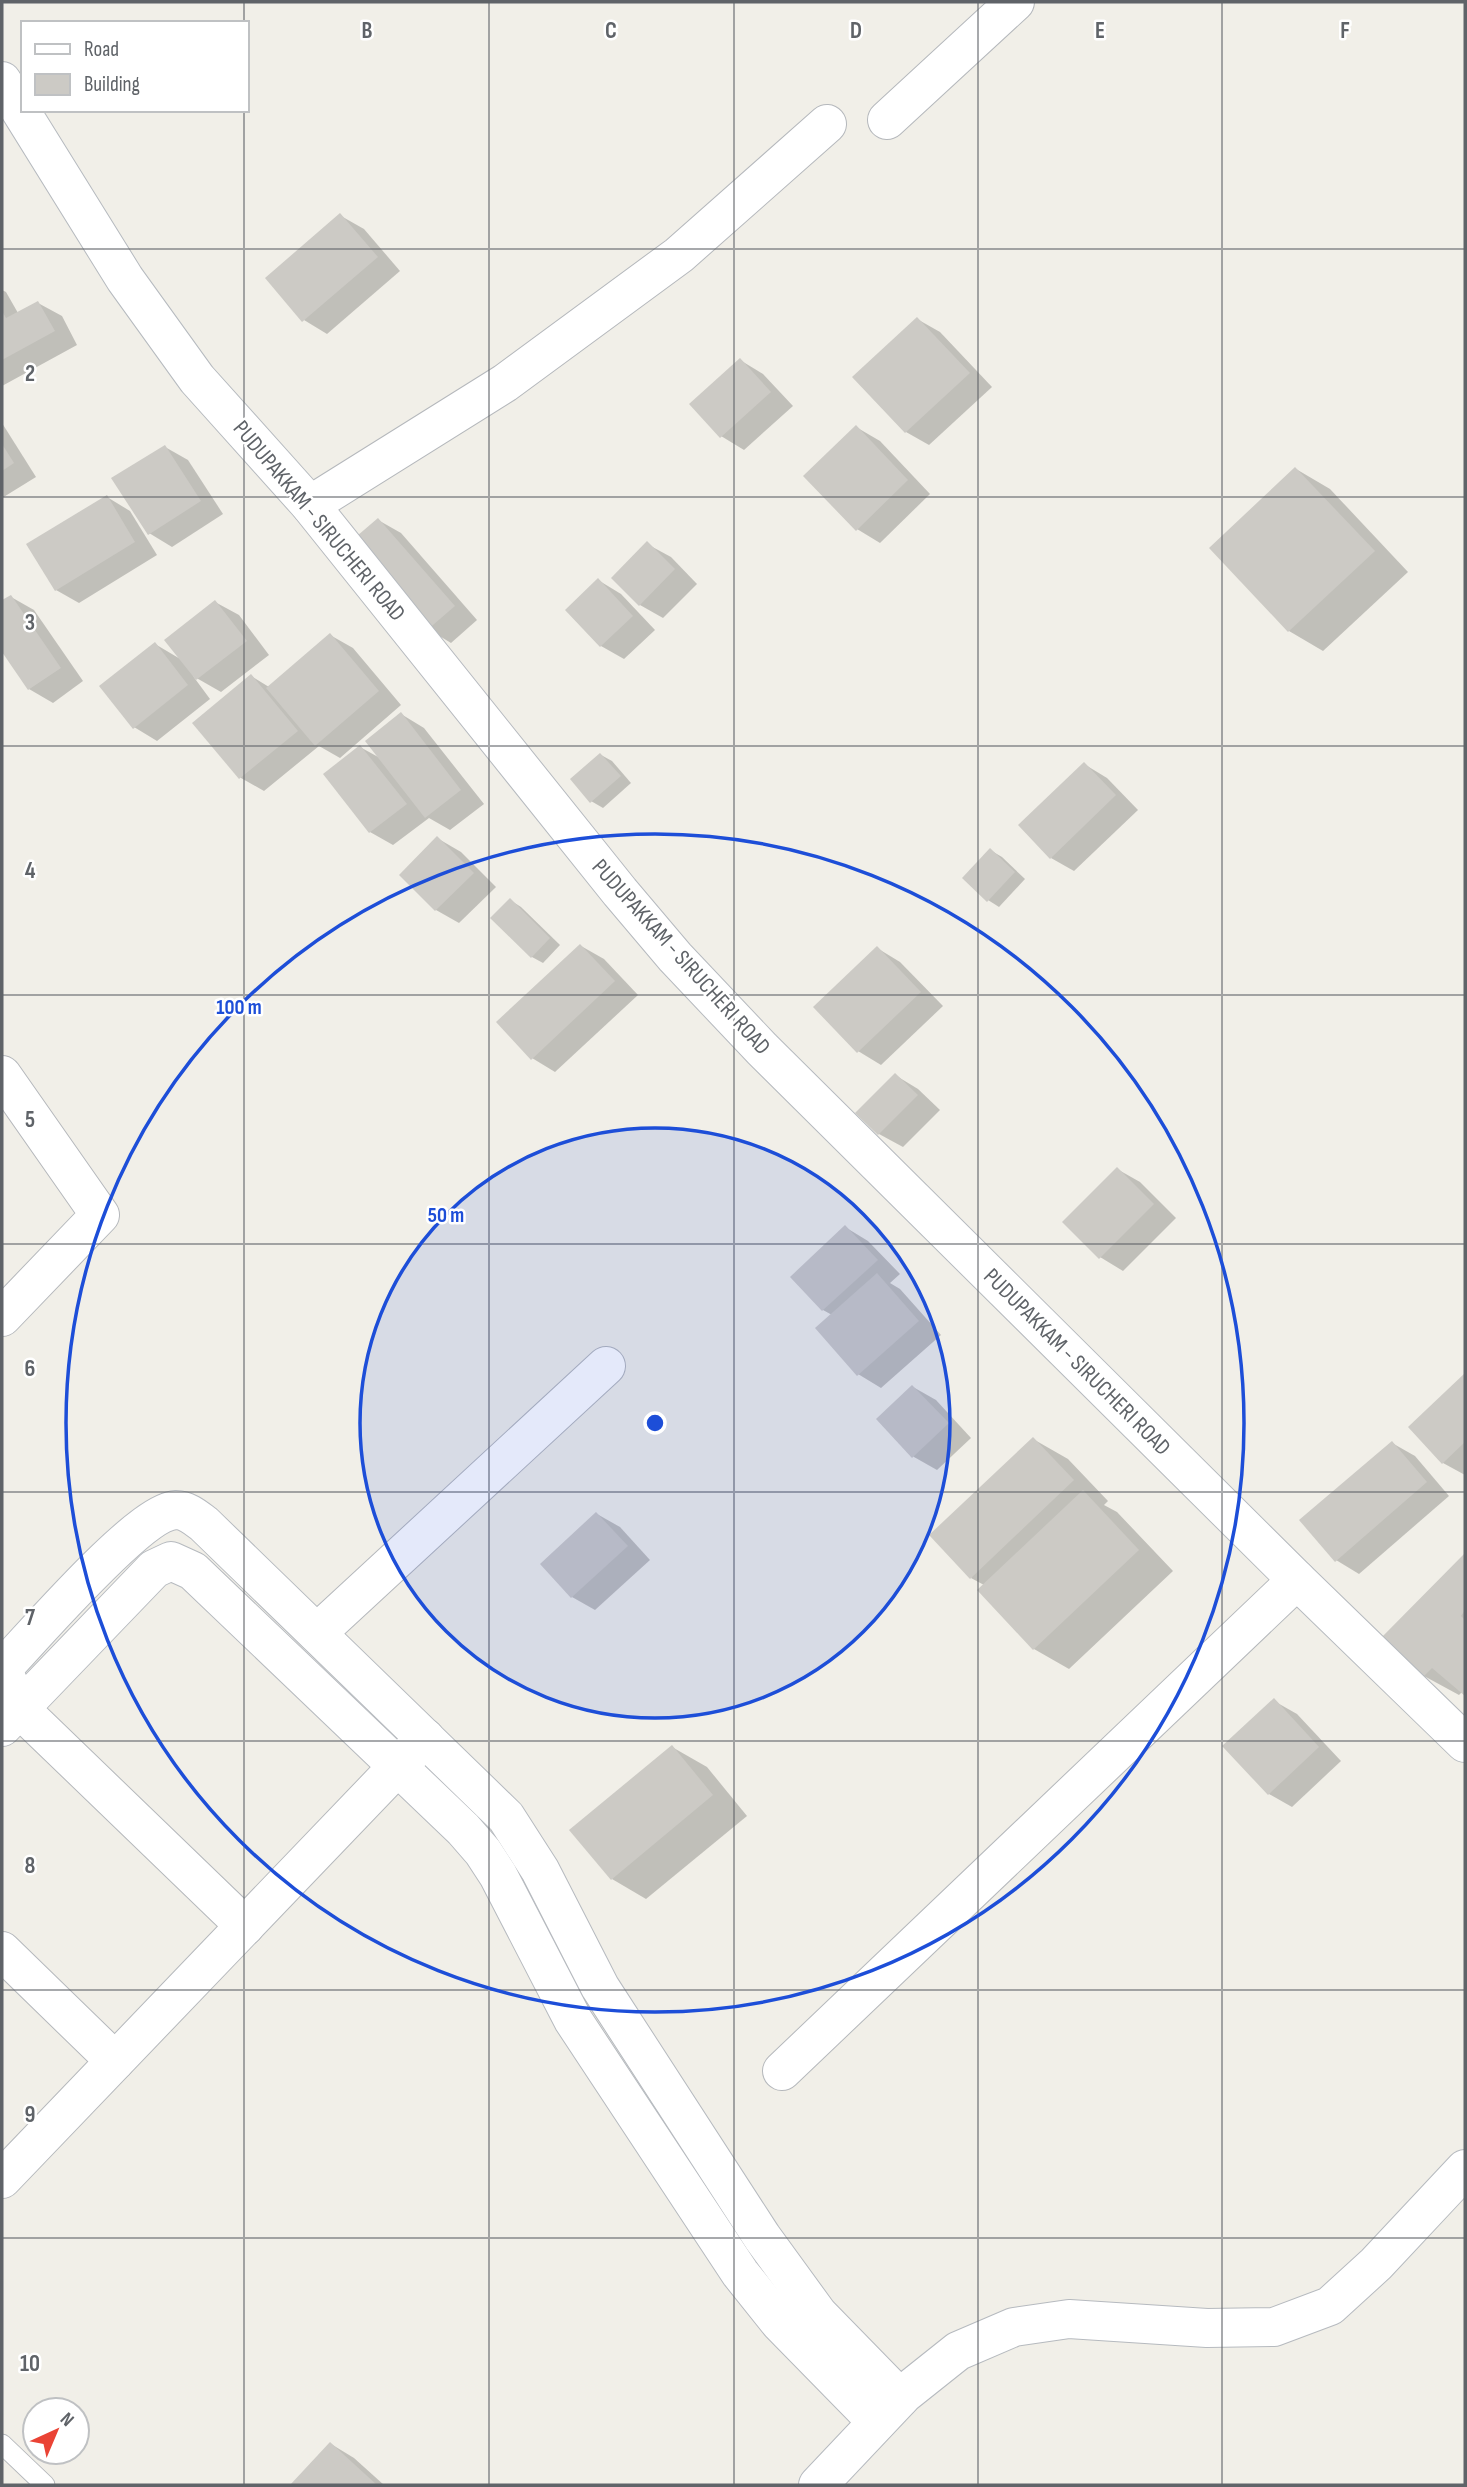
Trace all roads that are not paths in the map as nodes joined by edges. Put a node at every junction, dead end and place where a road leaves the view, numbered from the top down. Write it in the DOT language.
graph roads {
  1 [pos="1015,2"];
  2 [pos="2,81"];
  3 [pos="21,112"];
  4 [pos="21,112"];
  5 [pos="887,120"];
  6 [pos="827,124"];
  7 [pos="310,505"];
  8 [pos="2,1075"];
  9 [pos="2,1317"];
  10 [pos="606,1366"];
  11 [pos="1297,1580"];
  12 [pos="317,1633"];
  13 [pos="2,1669"];
  14 [pos="11,1718"];
  15 [pos="425,1738"];
  16 [pos="1465,1743"];
  17 [pos="398,1767"];
  18 [pos="245,1926"];
  19 [pos="2,1951"];
  20 [pos="116,2061"];
  21 [pos="782,2071"];
  22 [pos="1465,2169"];
  23 [pos="2,2179"];
  24 [pos="889,2410"];
  25 [pos="2,2444"];
  26 [pos="45,2485"];
  27 [pos="818,2485"];
  1 -- 5 [label="street"];
  2 -- 3 [label="street, PUDUPAKKAM - SIRUCHERI ROAD"];
  4 -- 7 [label="street, PUDUPAKKAM - SIRUCHERI ROAD"];
  6 -- 7 [label="street"];
  7 -- 11 [label="street, PUDUPAKKAM - SIRUCHERI ROAD"];
  8 -- 9 [label="street"];
  10 -- 12 [label="street"];
  11 -- 16 [label="street, PUDUPAKKAM - SIRUCHERI ROAD"];
  11 -- 21 [label="street"];
  12 -- 13 [label="street"];
  12 -- 15 [label="street"];
  13 -- 14 [label="street"];
  14 -- 17 [label="street"];
  14 -- 18 [label="street"];
  15 -- 17 [label="street"];
  15 -- 24 [label="street"];
  17 -- 18 [label="street"];
  17 -- 24 [label="street"];
  18 -- 20 [label="street"];
  19 -- 20 [label="street"];
  20 -- 23 [label="street"];
  22 -- 24 [label="street"];
  24 -- 27 [label="street"];
  25 -- 26 [label="lane"];
}
